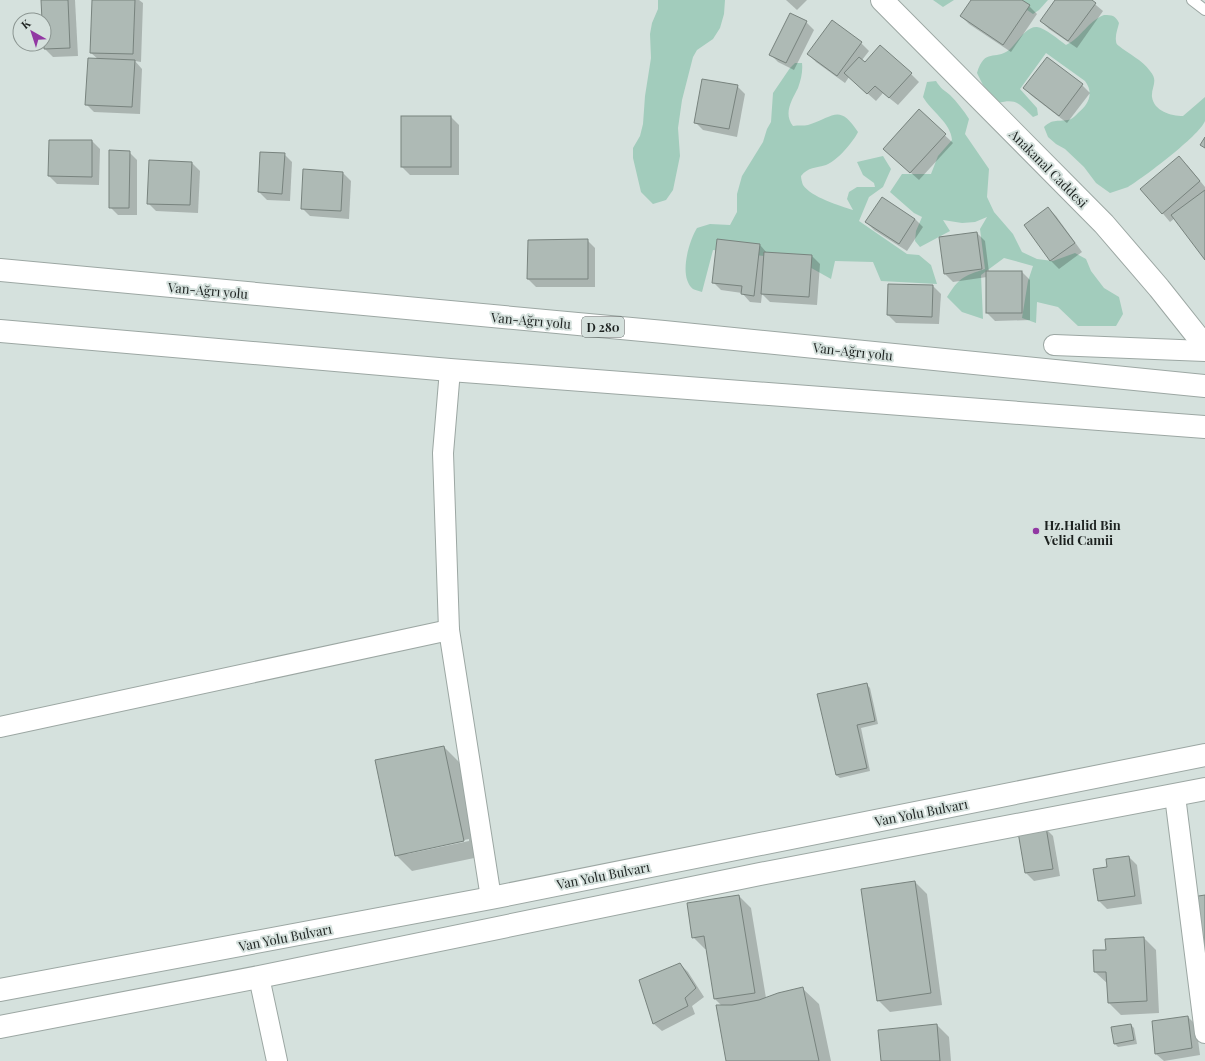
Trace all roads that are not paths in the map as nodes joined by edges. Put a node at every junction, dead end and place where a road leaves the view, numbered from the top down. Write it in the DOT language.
graph roads {
  1 [pos="882,0"];
  2 [pos="1192,0"];
  3 [pos="1205,10"];
  4 [pos="0,270"];
  5 [pos="0,331"];
  6 [pos="1054,345"];
  7 [pos="1205,346"];
  8 [pos="1205,350"];
  9 [pos="450,370"];
  10 [pos="1205,386"];
  11 [pos="1205,426"];
  12 [pos="448,630"];
  13 [pos="0,727"];
  14 [pos="1205,755"];
  15 [pos="1205,790"];
  16 [pos="1175,796"];
  17 [pos="491,898"];
  18 [pos="259,977"];
  19 [pos="0,990"];
  20 [pos="0,1027"];
  21 [pos="1205,1033"];
  22 [pos="277,1061"];
  1 -- 7 [label="main road, Anakanal Caddesi"];
  2 -- 3 [label="lane"];
  4 -- 10 [label="main road, Van-Ağrı yolu / D 280"];
  5 -- 9 [label="main road"];
  6 -- 8 [label="street"];
  9 -- 11 [label="main road"];
  9 -- 12 [label="street"];
  12 -- 13 [label="street"];
  12 -- 17 [label="street"];
  14 -- 17 [label="main road, Van Yolu Bulvarı"];
  15 -- 16 [label="main road"];
  16 -- 18 [label="main road"];
  16 -- 21 [label="street"];
  17 -- 19 [label="main road, Van Yolu Bulvarı"];
  18 -- 20 [label="main road"];
  18 -- 22 [label="street"];
}
